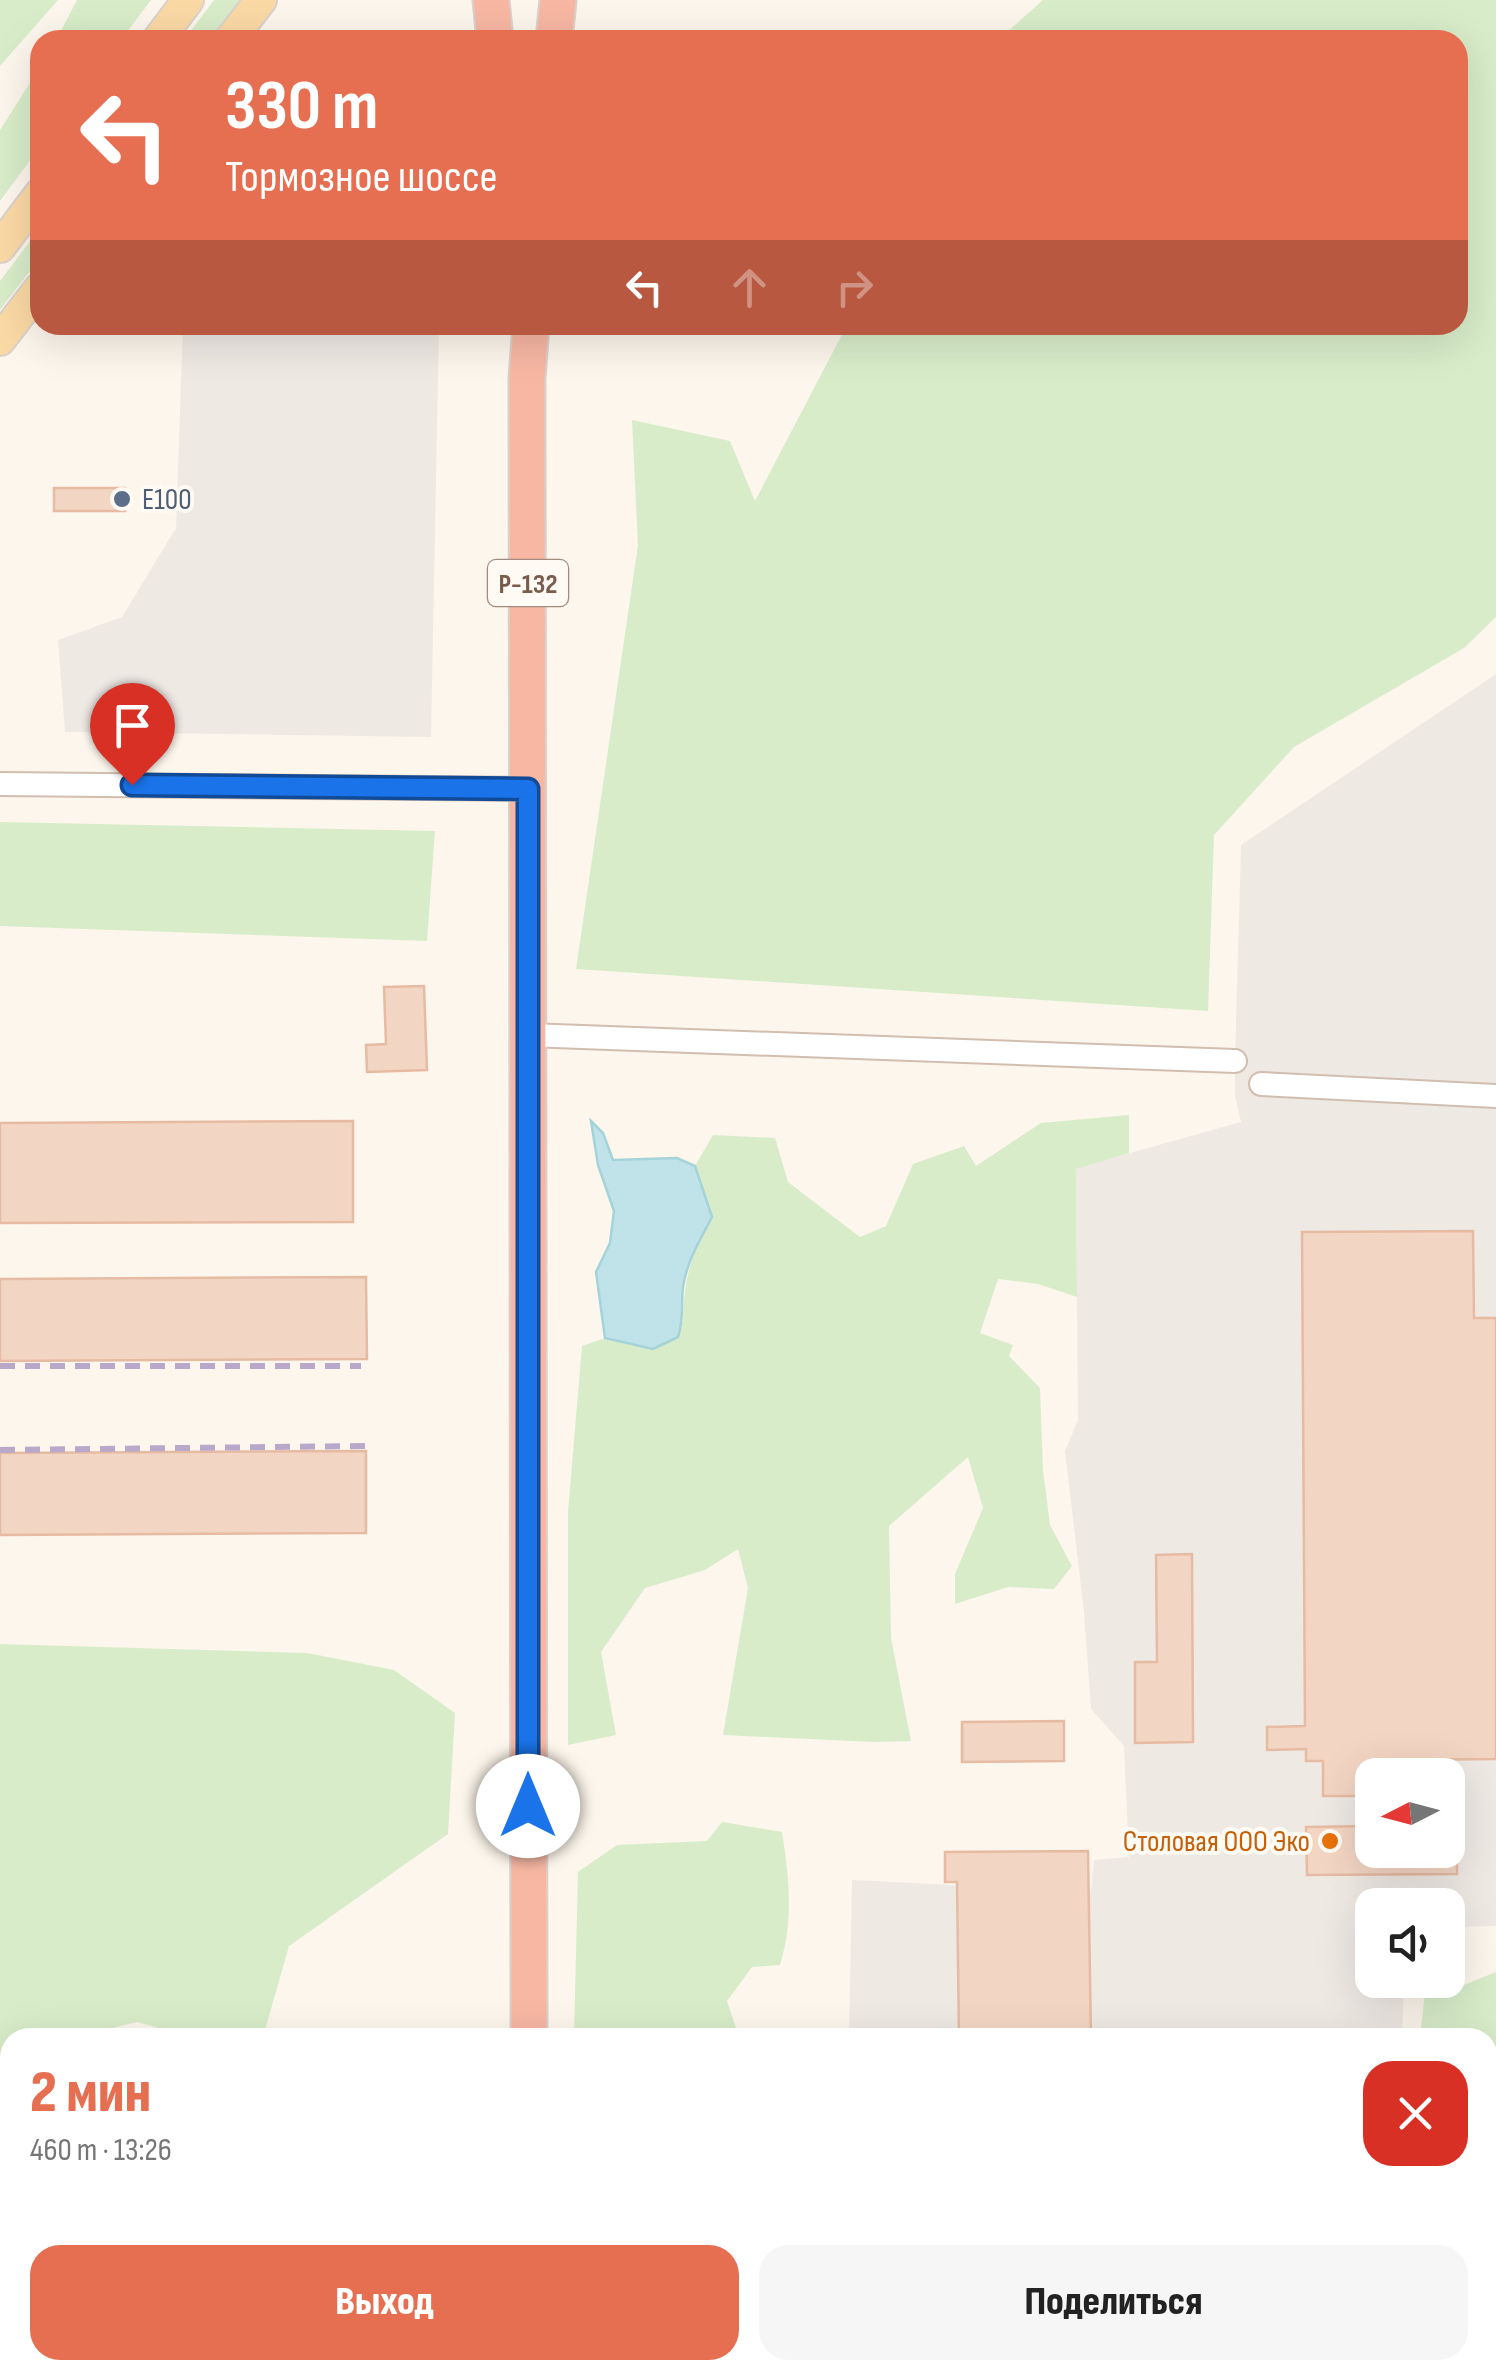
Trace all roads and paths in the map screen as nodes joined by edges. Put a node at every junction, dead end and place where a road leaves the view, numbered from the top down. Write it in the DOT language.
graph roads {
  1 [pos="188,0"];
  2 [pos="260,0"];
  3 [pos="558,0"];
  4 [pos="491,1"];
  5 [pos="166,30"];
  6 [pos="238,30"];
  7 [pos="494,30"];
  8 [pos="555,30"];
  9 [pos="30,207"];
  10 [pos="0,247"];
  11 [pos="30,301"];
  12 [pos="523,335"];
  13 [pos="529,335"];
  14 [pos="0,340"];
  15 [pos="527,378"];
  16 [pos="0,784"];
  17 [pos="528,789"];
  18 [pos="528,1035"];
  19 [pos="1235,1060"];
  20 [pos="1262,1084"];
  21 [pos="1496,1096"];
  22 [pos="529,2028"];
  1 -- 5 [label="main road"];
  2 -- 6 [label="main road"];
  3 -- 8 [label="highway"];
  4 -- 7 [label="highway"];
  9 -- 10 [label="main road"];
  11 -- 14 [label="main road"];
  12 -- 15 [label="highway, Р-132"];
  13 -- 15 [label="highway, Р-132"];
  15 -- 17 [label="highway, Р-132"];
  16 -- 17 [label="street"];
  17 -- 18 [label="highway, Р-132"];
  18 -- 19 [label="street"];
  18 -- 22 [label="highway, Р-132"];
  20 -- 21 [label="street"];
}
